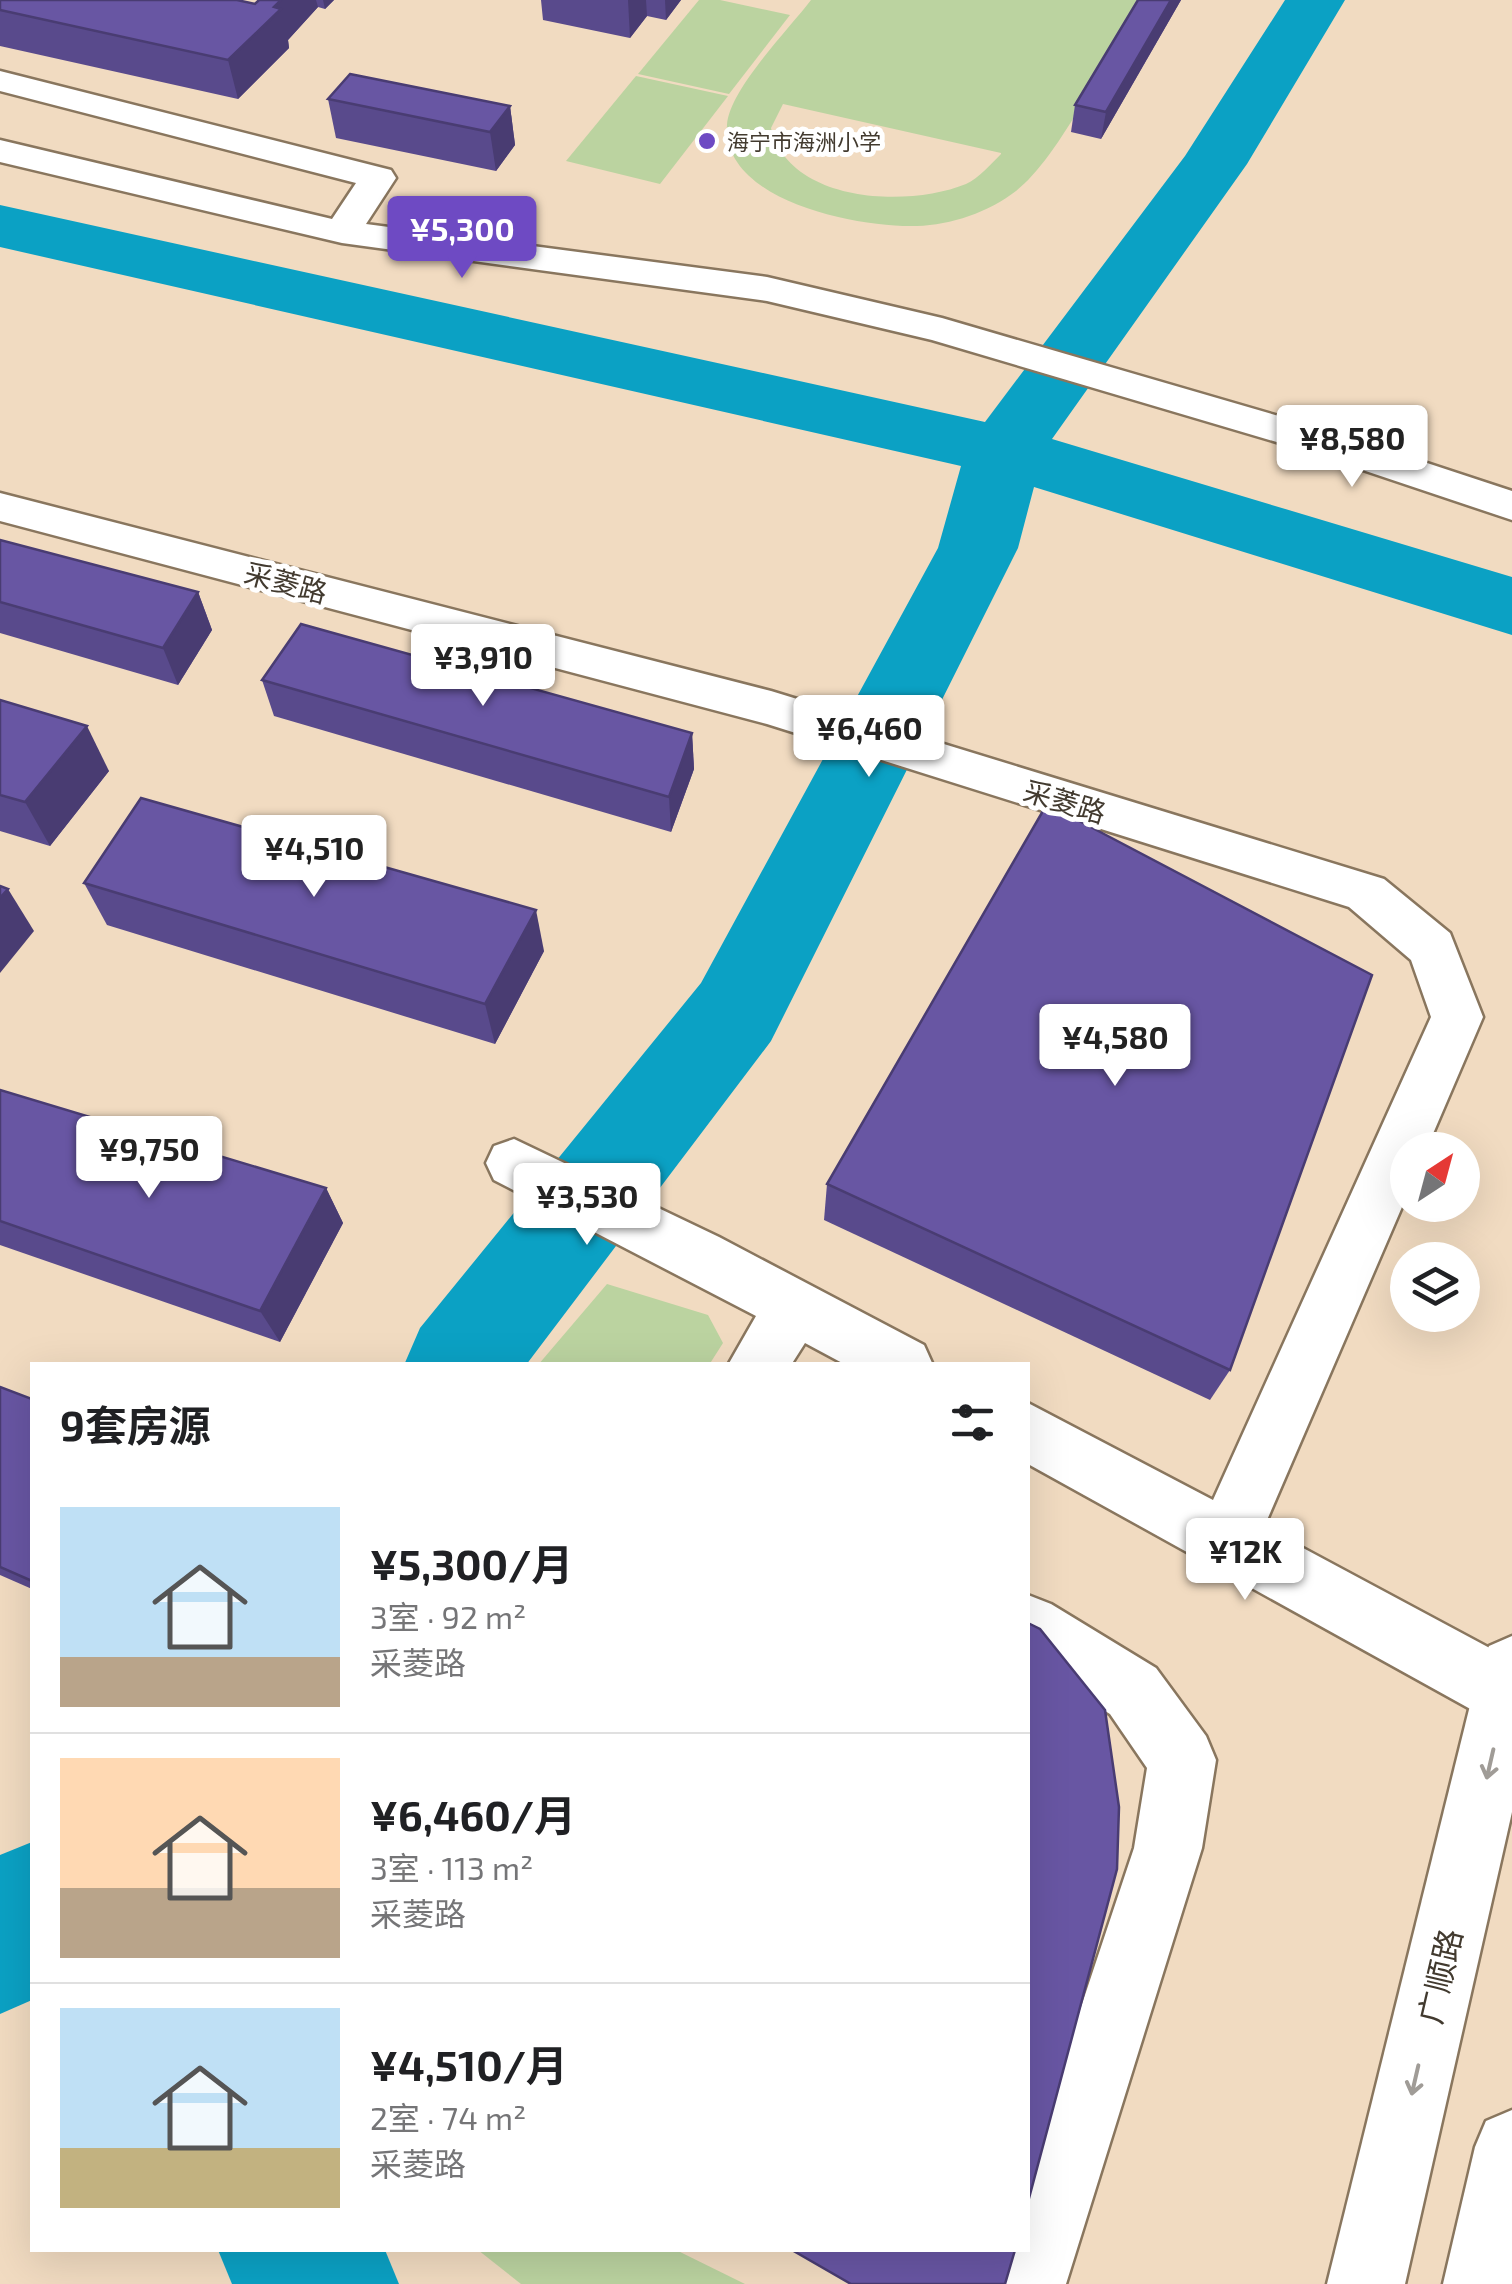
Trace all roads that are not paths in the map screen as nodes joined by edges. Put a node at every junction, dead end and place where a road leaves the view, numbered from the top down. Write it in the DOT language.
graph roads {
  1 [pos="0,81"];
  2 [pos="0,151"];
  3 [pos="342,232"];
  4 [pos="1512,506"];
  5 [pos="0,507"];
  6 [pos="514,1163"];
  7 [pos="795,1307"];
  8 [pos="760,1362"];
  9 [pos="897,1362"];
  10 [pos="1030,1433"];
  11 [pos="1228,1540"];
  12 [pos="1030,1628"];
  13 [pos="1509,1681"];
  14 [pos="1512,2147"];
  15 [pos="1027,2284"];
  16 [pos="1366,2284"];
  17 [pos="1482,2284"];
  1 -- 3 [label="street"];
  2 -- 3 [label="street"];
  3 -- 4 [label="street"];
  5 -- 11 [label="street, 采菱路"];
  6 -- 7 [label="street"];
  7 -- 8 [label="street"];
  7 -- 9 [label="street"];
  10 -- 11 [label="street"];
  11 -- 13 [label="street"];
  12 -- 15 [label="street"];
  13 -- 16 [label="street, 广顺路, one-way"];
  14 -- 17 [label="street"];
}
